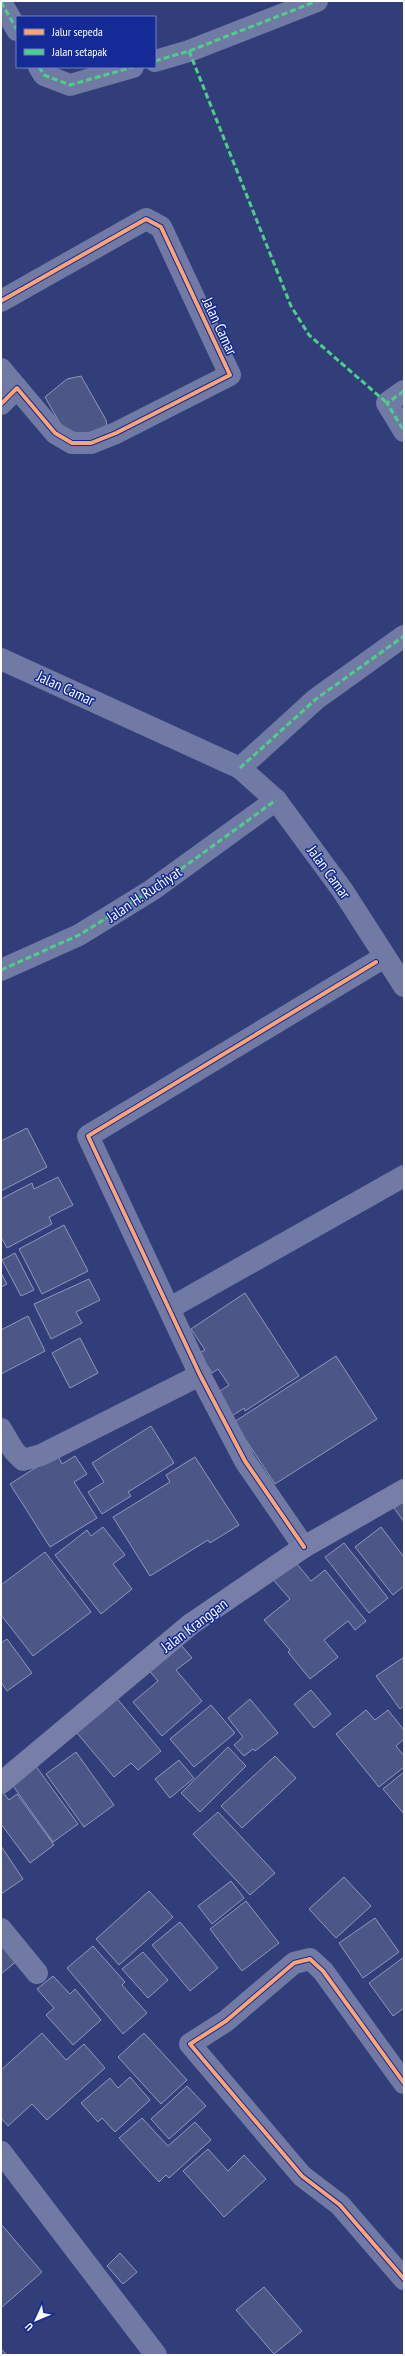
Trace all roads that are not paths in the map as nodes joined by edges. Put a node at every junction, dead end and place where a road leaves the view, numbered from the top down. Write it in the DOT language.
graph roads {
  1 [pos="317,1"];
  2 [pos="1,2"];
  3 [pos="16,28"];
  4 [pos="156,61"];
  5 [pos="40,68"];
  6 [pos="130,68"];
  7 [pos="1,301"];
  8 [pos="1,369"];
  9 [pos="17,388"];
  10 [pos="404,391"];
  11 [pos="1,404"];
  12 [pos="404,431"];
  13 [pos="404,636"];
  14 [pos="1,659"];
  15 [pos="240,768"];
  16 [pos="276,800"];
  17 [pos="376,962"];
  18 [pos="1,970"];
  19 [pos="404,986"];
  20 [pos="404,1176"];
  21 [pos="170,1308"];
  22 [pos="200,1375"];
  23 [pos="1,1429"];
  24 [pos="404,1490"];
  25 [pos="304,1547"];
  26 [pos="1,1783"];
  27 [pos="1,1929"];
  28 [pos="37,1973"];
  29 [pos="404,2083"];
  30 [pos="1,2152"];
  31 [pos="404,2279"];
  32 [pos="156,2355"];
  1 -- 4 [label="street"];
  2 -- 3 [label="street"];
  5 -- 6 [label="street"];
  7 -- 9 [label="street, Jalan Camar"];
  8 -- 9 [label="street, Jalan Camar"];
  9 -- 11 [label="street"];
  10 -- 12 [label="street"];
  13 -- 15 [label="street"];
  14 -- 15 [label="street, Jalan Camar"];
  15 -- 16 [label="street, Jalan Camar"];
  16 -- 18 [label="street, Jalan H. Ruchiyat"];
  16 -- 19 [label="street, Jalan Camar"];
  17 -- 21 [label="street"];
  20 -- 21 [label="street"];
  21 -- 22 [label="street"];
  22 -- 23 [label="street"];
  22 -- 25 [label="street"];
  24 -- 25 [label="main road, Jalan Kranggan"];
  25 -- 26 [label="main road, Jalan Kranggan"];
  27 -- 28 [label="street"];
  29 -- 31 [label="street"];
  30 -- 32 [label="street"];
}
